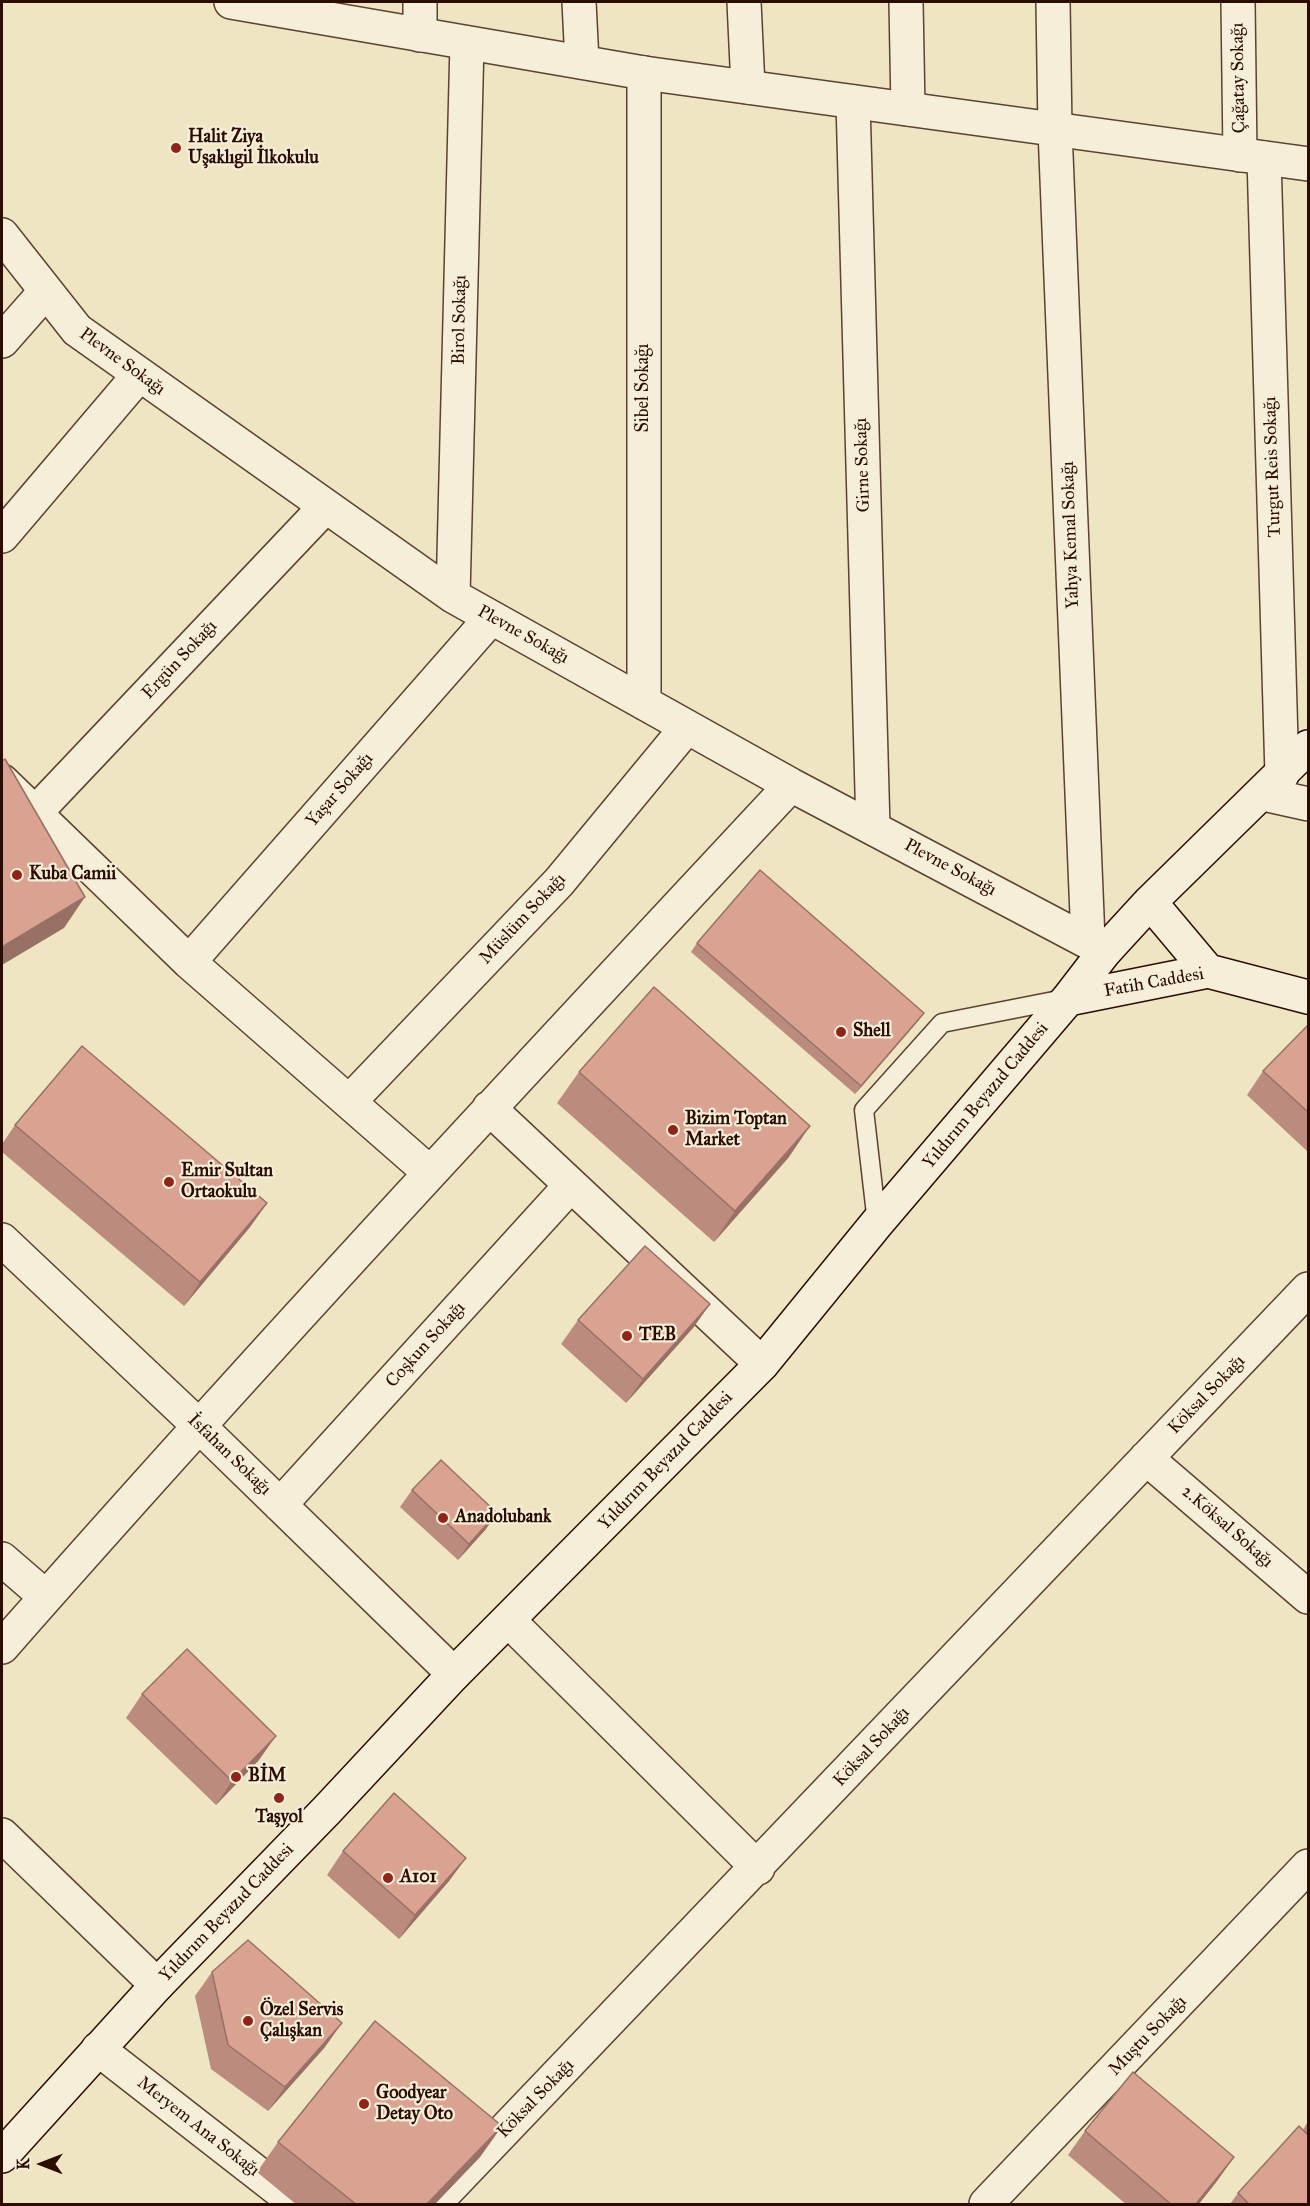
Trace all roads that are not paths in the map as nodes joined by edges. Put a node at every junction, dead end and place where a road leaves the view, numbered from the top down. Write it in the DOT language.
graph roads {
  1 [pos="231,2"];
  2 [pos="420,2"];
  3 [pos="579,2"];
  4 [pos="744,2"];
  5 [pos="906,2"];
  6 [pos="1053,2"];
  7 [pos="1238,2"];
  8 [pos="420,35"];
  9 [pos="467,43"];
  10 [pos="582,62"];
  11 [pos="644,73"];
  12 [pos="748,87"];
  13 [pos="853,102"];
  14 [pos="908,109"];
  15 [pos="1055,130"];
  16 [pos="1252,157"];
  17 [pos="1308,164"];
  18 [pos="2,235"];
  19 [pos="46,291"];
  20 [pos="2,341"];
  21 [pos="140,375"];
  22 [pos="325,507"];
  23 [pos="2,536"];
  24 [pos="453,596"];
  25 [pos="491,618"];
  26 [pos="644,703"];
  27 [pos="687,727"];
  28 [pos="1308,747"];
  29 [pos="2,781"];
  30 [pos="1273,784"];
  31 [pos="791,785"];
  32 [pos="1308,804"];
  33 [pos="34,813"];
  34 [pos="873,828"];
  35 [pos="1149,902"];
  36 [pos="1096,946"];
  37 [pos="189,962"];
  38 [pos="1208,971"];
  39 [pos="1308,997"];
  40 [pos="1068,999"];
  41 [pos="349,1102"];
  42 [pos="489,1108"];
  43 [pos="429,1172"];
  44 [pos="572,1185"];
  45 [pos="877,1223"];
  46 [pos="2,1240"];
  47 [pos="1308,1289"];
  48 [pos="762,1364"];
  49 [pos="198,1425"];
  50 [pos="1146,1458"];
  51 [pos="280,1504"];
  52 [pos="2,1559"];
  53 [pos="46,1597"];
  54 [pos="1308,1597"];
  55 [pos="509,1622"];
  56 [pos="2,1647"];
  57 [pos="454,1674"];
  58 [pos="2,1835"];
  59 [pos="1308,1866"];
  60 [pos="758,1868"];
  61 [pos="157,1985"];
  62 [pos="98,2049"];
  63 [pos="2,2156"];
  64 [pos="297,2205"];
  65 [pos="434,2205"];
  66 [pos="986,2205"];
  1 -- 8 [label="street"];
  2 -- 8 [label="street"];
  3 -- 10 [label="street"];
  4 -- 12 [label="street"];
  5 -- 14 [label="street"];
  6 -- 15 [label="street, Yahya Kemal Sokağı"];
  7 -- 16 [label="street, Çağatay Sokağı"];
  8 -- 9 [label="street"];
  9 -- 10 [label="street"];
  9 -- 24 [label="street, Birol Sokağı"];
  10 -- 11 [label="street"];
  11 -- 12 [label="street"];
  11 -- 26 [label="street, Sibel Sokağı"];
  12 -- 13 [label="street"];
  13 -- 14 [label="street"];
  13 -- 34 [label="street, Girne Sokağı"];
  14 -- 15 [label="street"];
  15 -- 16 [label="street"];
  15 -- 36 [label="street, Yahya Kemal Sokağı"];
  16 -- 17 [label="street"];
  16 -- 30 [label="street, Turgut Reis Sokağı"];
  18 -- 19 [label="street, Plevne Sokağı"];
  19 -- 20 [label="street"];
  19 -- 21 [label="street, Plevne Sokağı"];
  21 -- 22 [label="street, Plevne Sokağı"];
  21 -- 23 [label="street"];
  22 -- 24 [label="street, Plevne Sokağı"];
  22 -- 33 [label="street, Ergün Sokağı"];
  24 -- 25 [label="street, Plevne Sokağı"];
  25 -- 26 [label="street, Plevne Sokağı"];
  25 -- 37 [label="street, Yaşar Sokağı"];
  26 -- 27 [label="street, Plevne Sokağı"];
  27 -- 31 [label="street, Plevne Sokağı"];
  27 -- 41 [label="street, Müslüm Sokağı"];
  28 -- 30 [label="street, Yıldırım Beyazıd Caddesi"];
  29 -- 33 [label="street"];
  30 -- 32 [label="street"];
  30 -- 35 [label="street, Yıldırım Beyazıd Caddesi"];
  31 -- 34 [label="street, Plevne Sokağı"];
  31 -- 42 [label="street"];
  33 -- 37 [label="street"];
  34 -- 36 [label="street, Plevne Sokağı"];
  35 -- 36 [label="street, Yıldırım Beyazıd Caddesi"];
  35 -- 38 [label="street"];
  36 -- 40 [label="street, Yıldırım Beyazıd Caddesi"];
  37 -- 41 [label="street"];
  38 -- 39 [label="street, Fatih Caddesi"];
  38 -- 40 [label="street, Fatih Caddesi"];
  40 -- 45 [label="street, Yıldırım Beyazıd Caddesi"];
  40 -- 45 [label="lane"];
  41 -- 43 [label="street"];
  42 -- 43 [label="street"];
  42 -- 44 [label="street"];
  43 -- 49 [label="street"];
  44 -- 48 [label="street"];
  44 -- 51 [label="street, Coşkun Sokağı"];
  45 -- 48 [label="street, Yıldırım Beyazıd Caddesi"];
  46 -- 49 [label="street, İsfahan Sokağı"];
  47 -- 50 [label="street, Köksal Sokağı"];
  48 -- 55 [label="street, Yıldırım Beyazıd Caddesi"];
  49 -- 51 [label="street, İsfahan Sokağı"];
  49 -- 53 [label="street"];
  50 -- 54 [label="street, 2.Köksal Sokağı"];
  50 -- 60 [label="street, Köksal Sokağı"];
  51 -- 57 [label="street, İsfahan Sokağı"];
  52 -- 53 [label="street"];
  53 -- 56 [label="street"];
  55 -- 57 [label="street, Yıldırım Beyazıd Caddesi"];
  55 -- 60 [label="street"];
  57 -- 61 [label="street, Yıldırım Beyazıd Caddesi"];
  58 -- 61 [label="street"];
  59 -- 66 [label="street, Muştu Sokağı"];
  60 -- 65 [label="street, Köksal Sokağı"];
  61 -- 62 [label="street, Yıldırım Beyazıd Caddesi"];
  62 -- 63 [label="street, Yıldırım Beyazıd Caddesi"];
  62 -- 64 [label="street, Meryem Ana Sokağı"];
}
